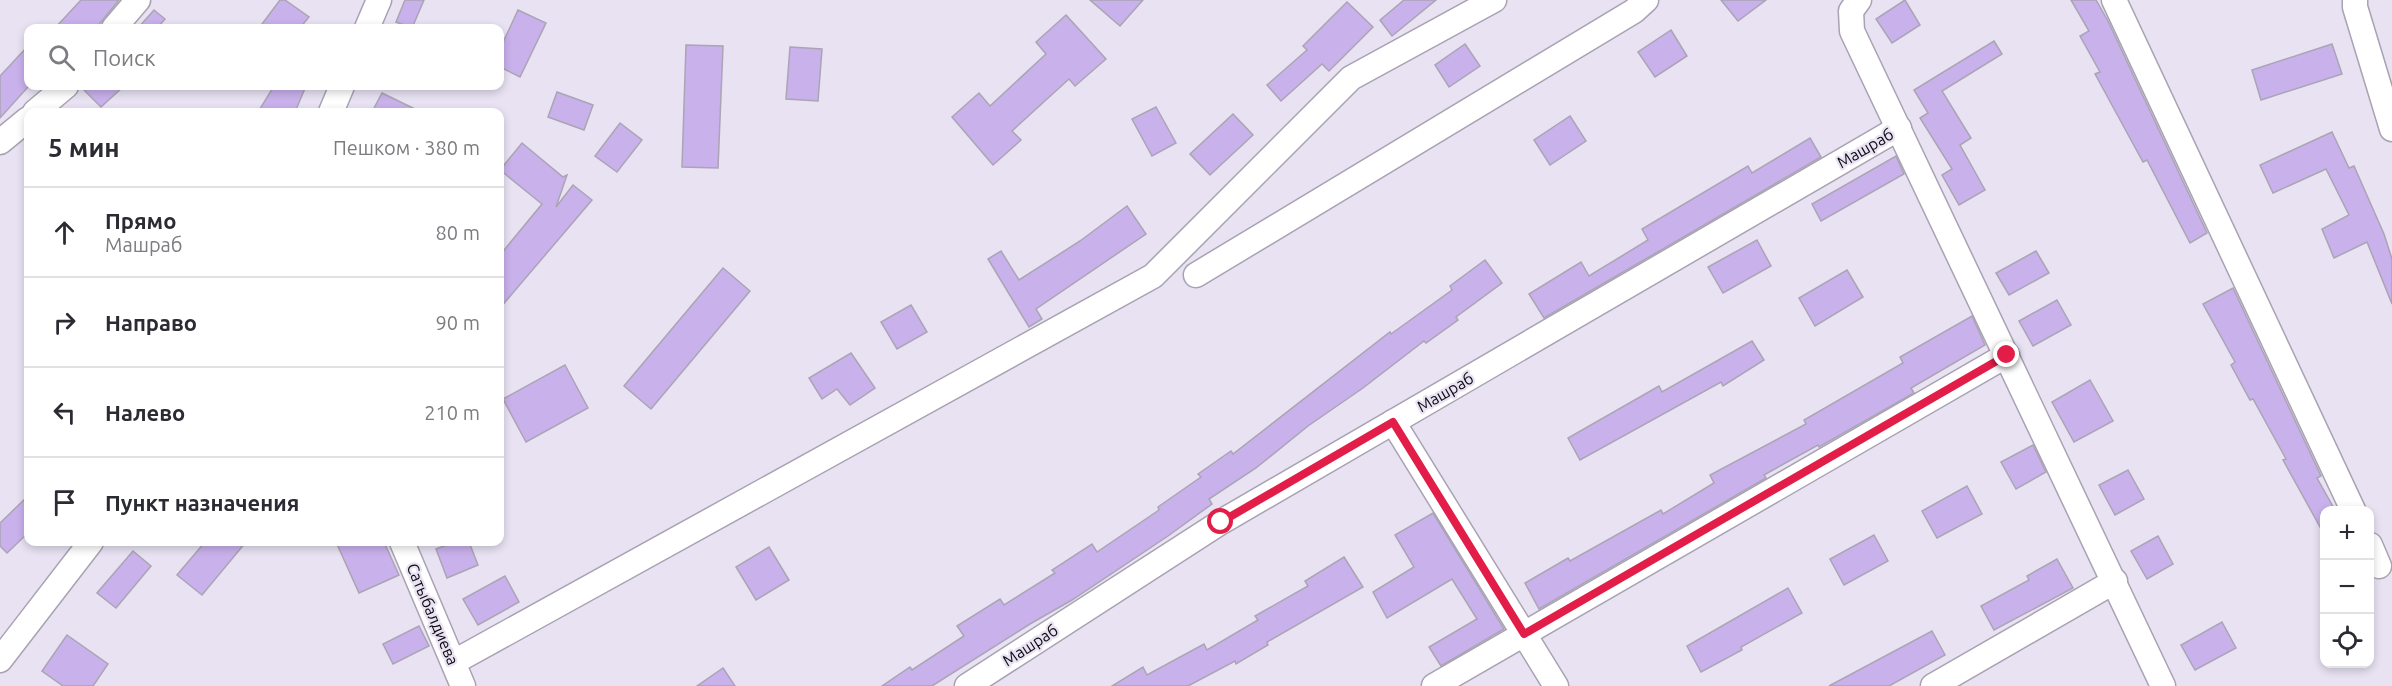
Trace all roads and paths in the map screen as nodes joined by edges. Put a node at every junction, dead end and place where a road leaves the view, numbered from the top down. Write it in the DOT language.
graph roads {
  1 [pos="138,0"];
  2 [pos="380,0"];
  3 [pos="1494,0"];
  4 [pos="1646,0"];
  5 [pos="1859,0"];
  6 [pos="2114,0"];
  7 [pos="2355,0"];
  8 [pos="117,24"];
  9 [pos="369,24"];
  10 [pos="61,90"];
  11 [pos="340,90"];
  12 [pos="40,108"];
  13 [pos="333,108"];
  14 [pos="24,122"];
  15 [pos="1899,128"];
  16 [pos="2392,129"];
  17 [pos="0,142"];
  18 [pos="1196,275"];
  19 [pos="2007,355"];
  20 [pos="1393,422"];
  21 [pos="2351,506"];
  22 [pos="88,546"];
  23 [pos="404,546"];
  24 [pos="2115,581"];
  25 [pos="1524,634"];
  26 [pos="0,660"];
  27 [pos="454,662"];
  28 [pos="463,686"];
  29 [pos="967,686"];
  30 [pos="1434,686"];
  31 [pos="1557,686"];
  32 [pos="1933,686"];
  33 [pos="2163,686"];
  1 -- 8 [label="street"];
  2 -- 9 [label="street"];
  3 -- 27 [label="street"];
  4 -- 18 [label="street"];
  5 -- 15 [label="street"];
  6 -- 21 [label="street"];
  7 -- 16 [label="street"];
  10 -- 12 [label="street"];
  11 -- 13 [label="street"];
  14 -- 17 [label="street"];
  15 -- 19 [label="street"];
  15 -- 20 [label="street, Машраб"];
  19 -- 24 [label="street"];
  19 -- 25 [label="street"];
  20 -- 25 [label="street"];
  20 -- 29 [label="street, Машраб"];
  22 -- 26 [label="street"];
  23 -- 27 [label="street, Сатыбалдиева"];
  24 -- 32 [label="street"];
  24 -- 33 [label="street"];
  25 -- 30 [label="street"];
  25 -- 31 [label="street"];
  27 -- 28 [label="street, Сатыбалдиева"];
}
